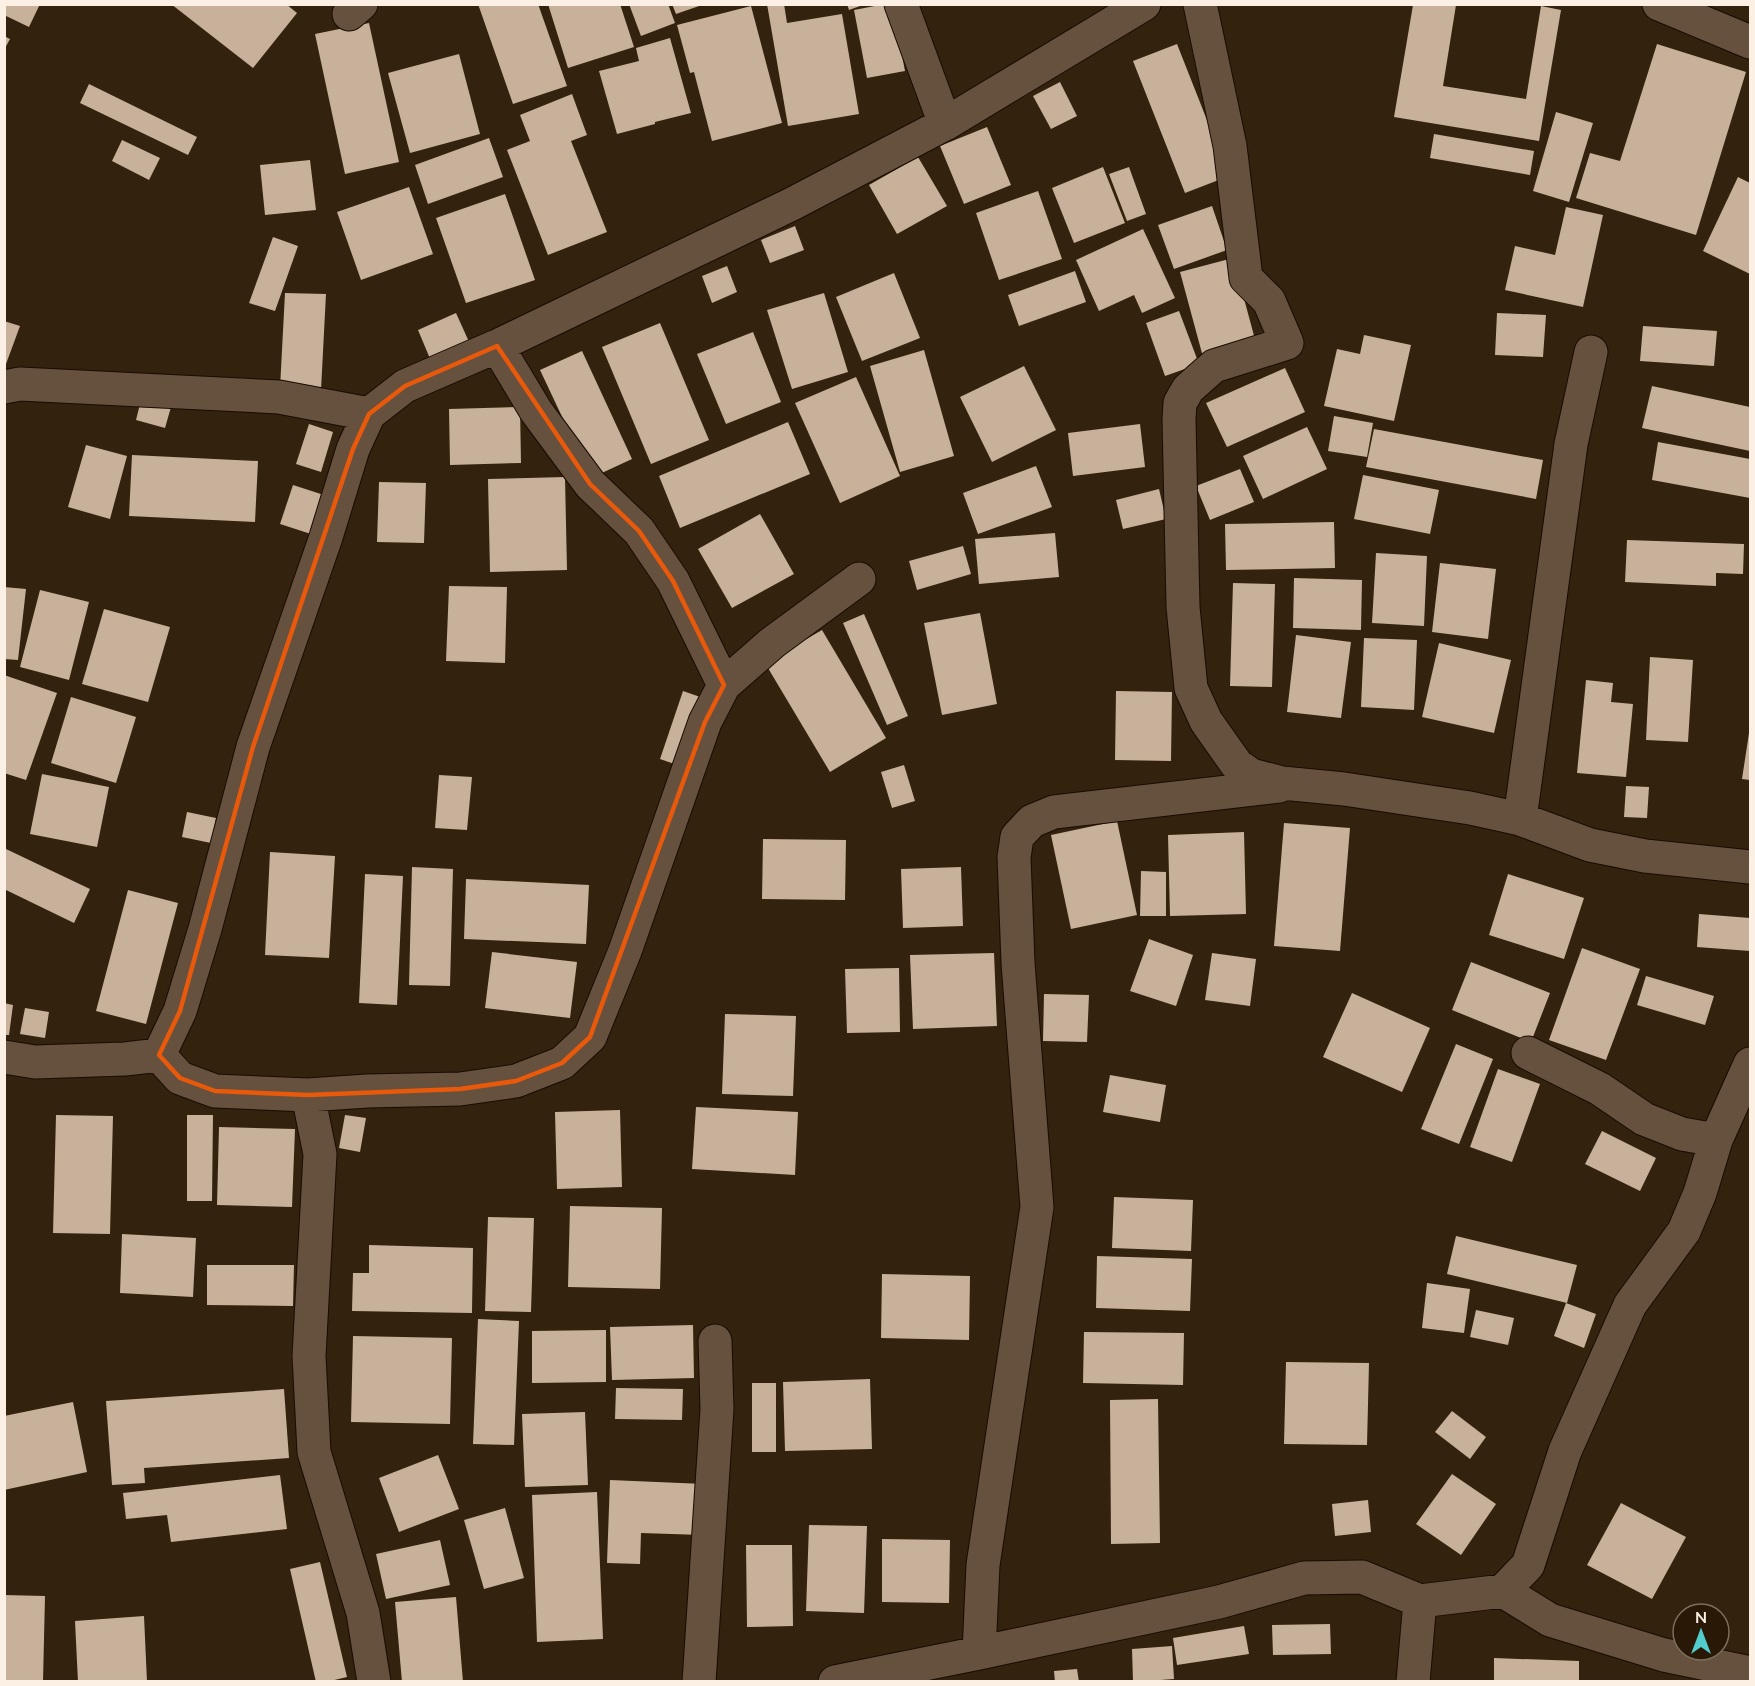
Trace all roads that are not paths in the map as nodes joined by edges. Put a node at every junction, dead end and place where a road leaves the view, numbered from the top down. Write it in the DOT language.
graph roads {
  1 [pos="901,4"];
  2 [pos="1144,4"];
  3 [pos="1200,4"];
  4 [pos="1659,4"];
  5 [pos="1750,42"];
  6 [pos="945,124"];
  7 [pos="497,346"];
  8 [pos="1591,352"];
  9 [pos="4,387"];
  10 [pos="369,414"];
  11 [pos="859,579"];
  12 [pos="724,685"];
  13 [pos="1293,784"];
  14 [pos="1520,819"];
  15 [pos="1750,867"];
  16 [pos="1528,1053"];
  17 [pos="159,1055"];
  18 [pos="4,1057"];
  19 [pos="1750,1064"];
  20 [pos="308,1095"];
  21 [pos="1716,1140"];
  22 [pos="714,1341"];
  23 [pos="1503,1591"];
  24 [pos="1420,1601"];
  25 [pos="979,1653"];
  26 [pos="1750,1672"];
  27 [pos="374,1682"];
  28 [pos="699,1682"];
  29 [pos="835,1682"];
  30 [pos="1413,1682"];
  1 -- 6 [label="street"];
  2 -- 6 [label="street"];
  3 -- 13 [label="street"];
  4 -- 5 [label="street"];
  6 -- 7 [label="street"];
  7 -- 10 [label="street"];
  7 -- 12 [label="street"];
  8 -- 14 [label="street"];
  9 -- 10 [label="street"];
  10 -- 17 [label="street"];
  11 -- 12 [label="street"];
  12 -- 20 [label="street"];
  13 -- 14 [label="street"];
  13 -- 25 [label="street"];
  14 -- 15 [label="street"];
  16 -- 21 [label="street"];
  17 -- 18 [label="street"];
  17 -- 20 [label="street"];
  19 -- 21 [label="street"];
  20 -- 27 [label="street"];
  21 -- 23 [label="street"];
  22 -- 28 [label="street"];
  23 -- 24 [label="street"];
  23 -- 26 [label="street"];
  24 -- 25 [label="street"];
  24 -- 30 [label="street"];
  25 -- 29 [label="street"];
}
